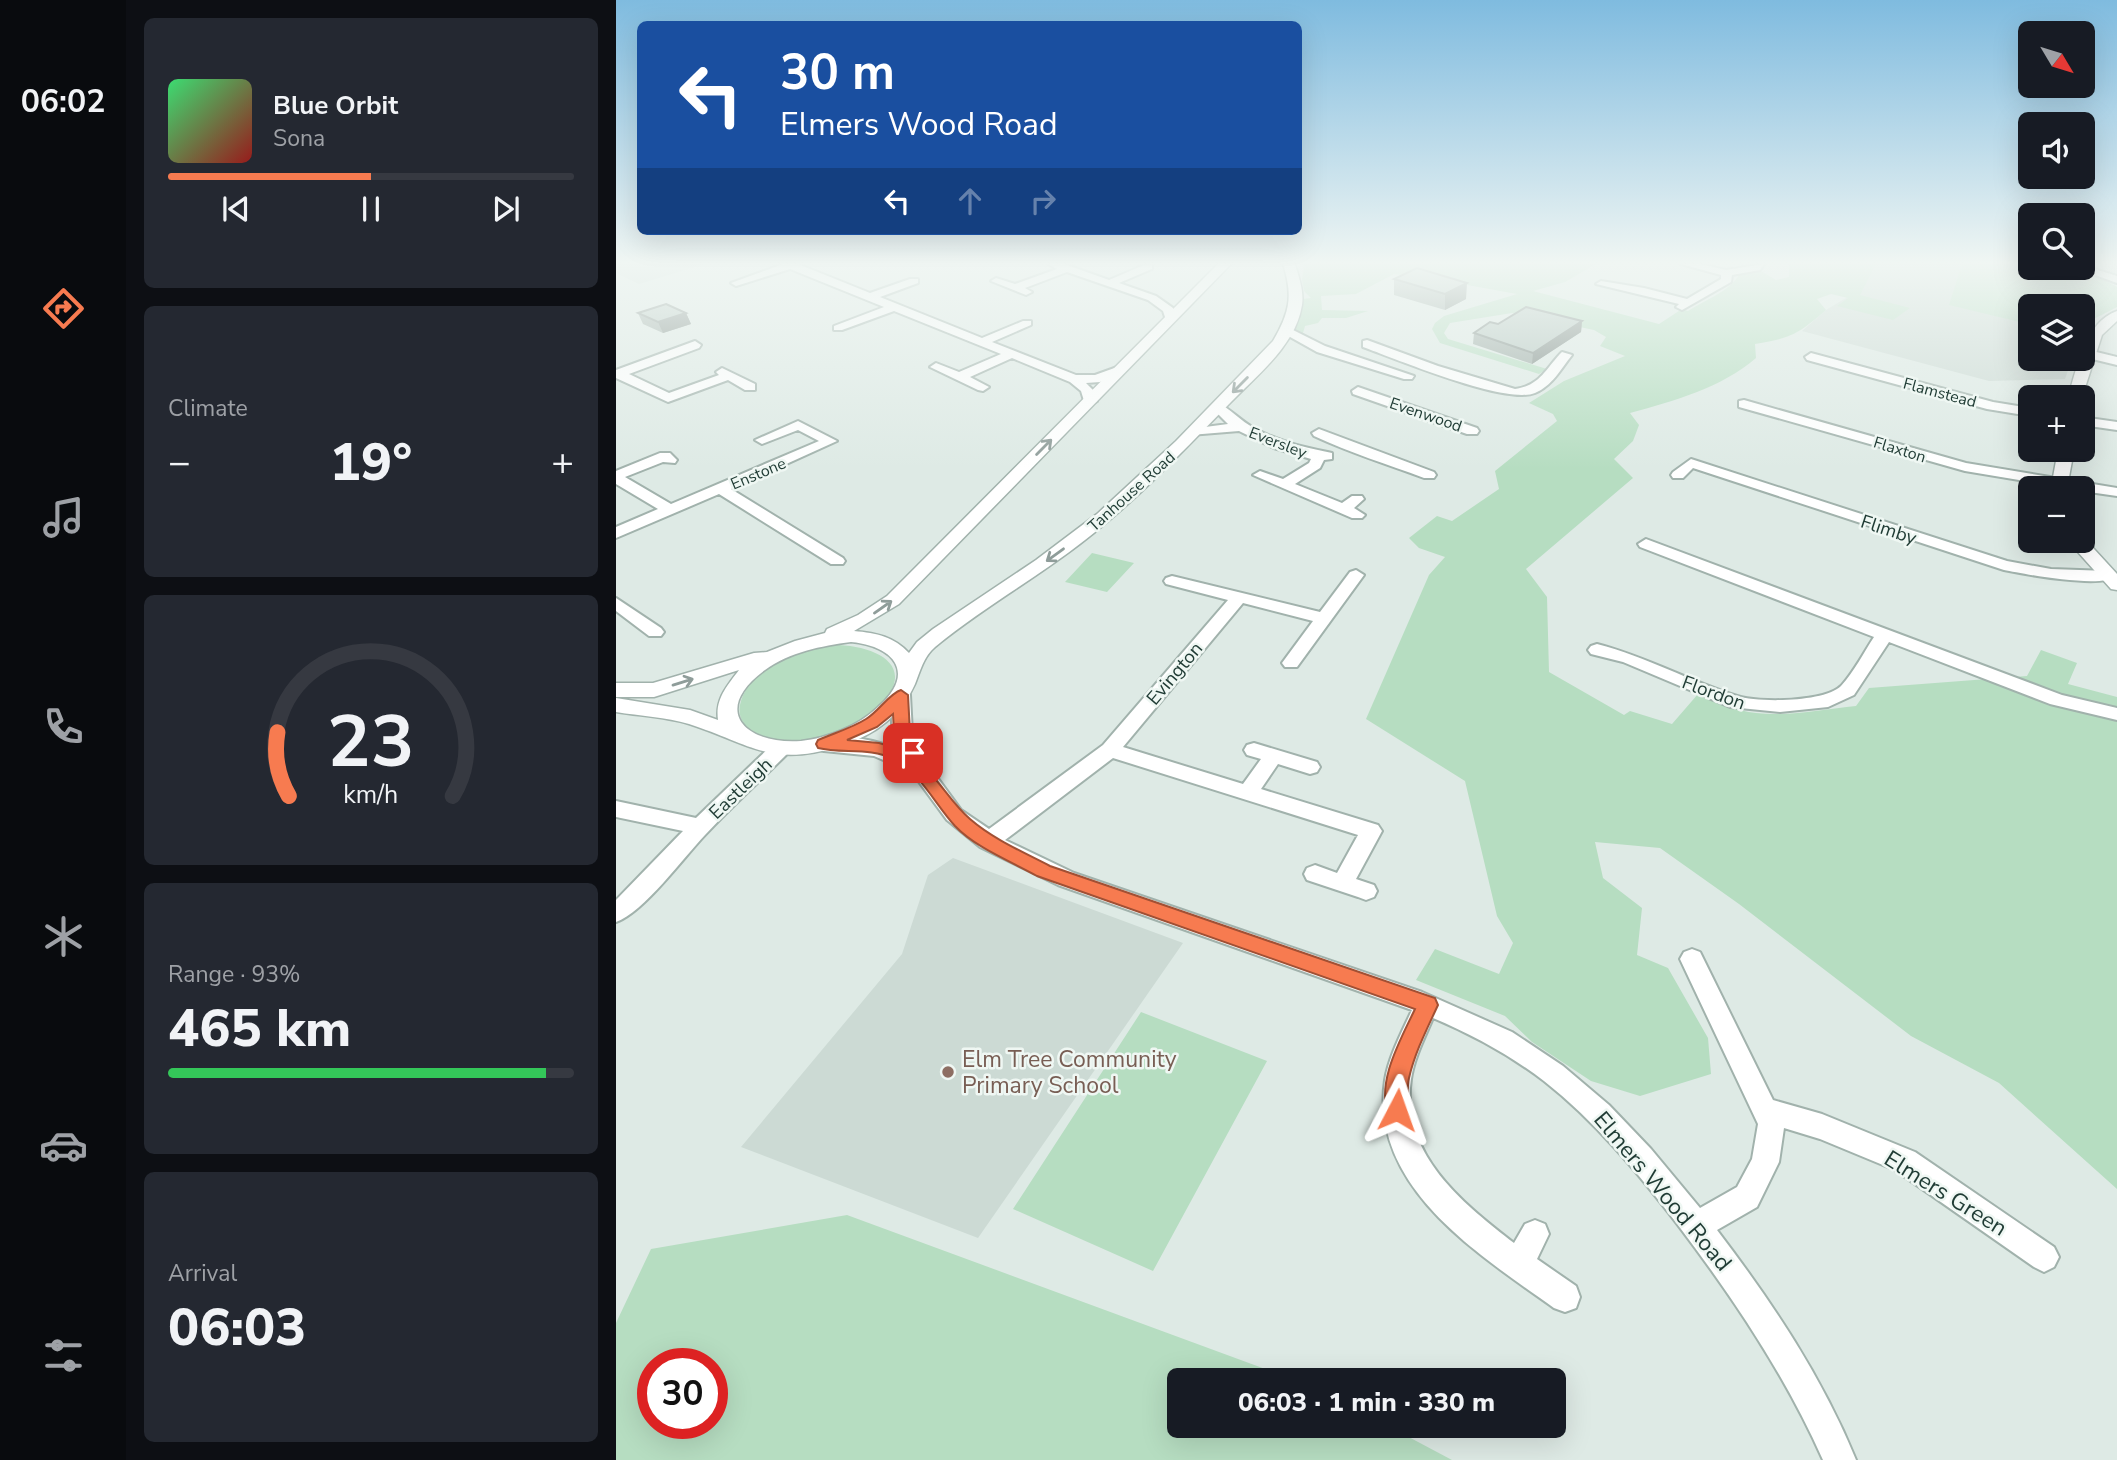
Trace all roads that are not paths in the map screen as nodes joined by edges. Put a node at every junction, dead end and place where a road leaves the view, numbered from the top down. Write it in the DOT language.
graph roads {
  1 [pos="847,332"];
  2 [pos="957,332"];
  3 [pos="1009,332"];
  4 [pos="1156,332"];
  5 [pos="1286,332"];
  6 [pos="1289,332"];
  7 [pos="854,335"];
  8 [pos="982,342"];
  9 [pos="1367,344"];
  10 [pos="695,345"];
  11 [pos="1321,349"];
  12 [pos="1272,351"];
  13 [pos="1011,354"];
  14 [pos="1566,355"];
  15 [pos="2095,356"];
  16 [pos="1811,357"];
  17 [pos="2117,361"];
  18 [pos="936,367"];
  19 [pos="1434,369"];
  20 [pos="1120,370"];
  21 [pos="617,373"];
  22 [pos="1408,376"];
  23 [pos="959,377"];
  24 [pos="1074,379"];
  25 [pos="750,387"];
  26 [pos="983,387"];
  27 [pos="1358,391"];
  28 [pos="1380,398"];
  29 [pos="1090,401"];
  30 [pos="1744,404"];
  31 [pos="1219,407"];
  32 [pos="2018,410"];
  33 [pos="2095,423"];
  34 [pos="2117,426"];
  35 [pos="1237,427"];
  36 [pos="1472,430"];
  37 [pos="1195,432"];
  38 [pos="1318,433"];
  39 [pos="762,440"];
  40 [pos="1351,448"];
  41 [pos="1319,456"];
  42 [pos="670,460"];
  43 [pos="1260,475"];
  44 [pos="1429,475"];
  45 [pos="1678,475"];
  46 [pos="2018,476"];
  47 [pos="616,477"];
  48 [pos="1283,485"];
  49 [pos="720,488"];
  50 [pos="2095,489"];
  51 [pos="2117,492"];
  52 [pos="1357,507"];
  53 [pos="670,510"];
  54 [pos="616,533"];
  55 [pos="1646,544"];
  56 [pos="2088,553"];
  57 [pos="837,561"];
  58 [pos="1356,575"];
  59 [pos="2113,580"];
  60 [pos="1172,581"];
  61 [pos="1239,597"];
  62 [pos="616,603"];
  63 [pos="1324,618"];
  64 [pos="655,632"];
  65 [pos="1886,633"];
  66 [pos="791,648"];
  67 [pos="1597,650"];
  68 [pos="1291,663"];
  69 [pos="904,685"];
  70 [pos="616,690"];
  71 [pos="616,705"];
  72 [pos="2117,714"];
  73 [pos="736,734"];
  74 [pos="824,744"];
  75 [pos="780,749"];
  76 [pos="1110,750"];
  77 [pos="1254,750"];
  78 [pos="1274,756"];
  79 [pos="1310,767"];
  80 [pos="923,773"];
  81 [pos="1247,793"];
  82 [pos="616,809"];
  83 [pos="700,827"];
  84 [pos="988,841"];
  85 [pos="1315,874"];
  86 [pos="1343,883"];
  87 [pos="1366,891"];
  88 [pos="616,913"];
  89 [pos="1692,959"];
  90 [pos="1427,1005"];
  91 [pos="1765,1110"];
  92 [pos="1697,1226"];
  93 [pos="1535,1234"];
  94 [pos="2044,1257"];
  95 [pos="1518,1263"];
  96 [pos="1566,1297"];
  97 [pos="1840,1460"];
  1 -- 7 [label="street"];
  2 -- 8 [label="street"];
  3 -- 8 [label="street"];
  4 -- 20 [label="street"];
  5 -- 12 [label="street, Tanhouse Road"];
  6 -- 11 [label="street, Evenwood"];
  8 -- 13 [label="street"];
  9 -- 19 [label="street, Evenwood"];
  10 -- 21 [label="street"];
  11 -- 12 [label="street, Evenwood"];
  11 -- 22 [label="street, Evenwood"];
  12 -- 31 [label="street, Tanhouse Road, one-way"];
  13 -- 23 [label="street"];
  13 -- 24 [label="street"];
  14 -- 19 [label="street, Evenwood"];
  15 -- 17 [label="street"];
  16 -- 32 [label="street, Flamstead"];
  18 -- 23 [label="street"];
  19 -- 22 [label="street, Evenwood"];
  20 -- 24 [label="street"];
  20 -- 29 [label="street"];
  21 -- 25 [label="street"];
  22 -- 28 [label="street, Evenwood"];
  23 -- 26 [label="street"];
  24 -- 29 [label="street"];
  27 -- 28 [label="street, Evenwood"];
  28 -- 36 [label="street, Evenwood"];
  66 -- 29 [label="street, one-way"];
  30 -- 46 [label="street, Flaxton"];
  31 -- 35 [label="street, Eversley"];
  31 -- 37 [label="street, Tanhouse Road"];
  33 -- 34 [label="street"];
  35 -- 37 [label="street, Eversley"];
  35 -- 41 [label="street, Eversley"];
  37 -- 69 [label="street, Tanhouse Road, one-way"];
  38 -- 40 [label="street, Eversley"];
  39 -- 49 [label="street, Enstone"];
  40 -- 41 [label="street, Eversley"];
  40 -- 44 [label="street, Eversley"];
  41 -- 48 [label="street, Eversley"];
  42 -- 47 [label="street"];
  43 -- 48 [label="street, Eversley"];
  45 -- 59 [label="street, Flimby"];
  47 -- 53 [label="street"];
  48 -- 52 [label="street, Eversley"];
  49 -- 53 [label="street, Enstone"];
  49 -- 57 [label="street"];
  50 -- 51 [label="street, Flaxton"];
  53 -- 54 [label="street, Enstone"];
  55 -- 65 [label="street"];
  56 -- 59 [label="street"];
  58 -- 63 [label="street"];
  60 -- 61 [label="street"];
  61 -- 63 [label="street"];
  61 -- 76 [label="street, Evington"];
  62 -- 64 [label="street"];
  63 -- 68 [label="street"];
  65 -- 67 [label="street, Flordon"];
  65 -- 72 [label="street"];
  66 -- 69 [label="street"];
  70 -- 66 [label="street, one-way"];
  66 -- 73 [label="street"];
  69 -- 74 [label="street, Tanhouse Road"];
  69 -- 80 [label="street, Elmers Wood Road"];
  71 -- 73 [label="street"];
  73 -- 75 [label="street"];
  74 -- 75 [label="street, Tanhouse Road"];
  74 -- 80 [label="street, Elmers Wood Road"];
  75 -- 83 [label="street, Eastleigh"];
  76 -- 81 [label="street"];
  76 -- 84 [label="street, Evington"];
  77 -- 78 [label="street"];
  78 -- 79 [label="street"];
  78 -- 81 [label="street"];
  80 -- 84 [label="street, Elmers Wood Road"];
  81 -- 86 [label="street"];
  82 -- 83 [label="street, Eastleigh"];
  83 -- 88 [label="street, Eastleigh"];
  84 -- 90 [label="street, Elmers Wood Road"];
  85 -- 86 [label="street"];
  86 -- 87 [label="street"];
  89 -- 91 [label="street"];
  90 -- 92 [label="street, Elmers Wood Road"];
  90 -- 95 [label="street"];
  91 -- 92 [label="street"];
  91 -- 94 [label="street, Elmers Green"];
  92 -- 97 [label="street, Elmers Wood Road"];
  93 -- 95 [label="street"];
  95 -- 96 [label="street"];
}
